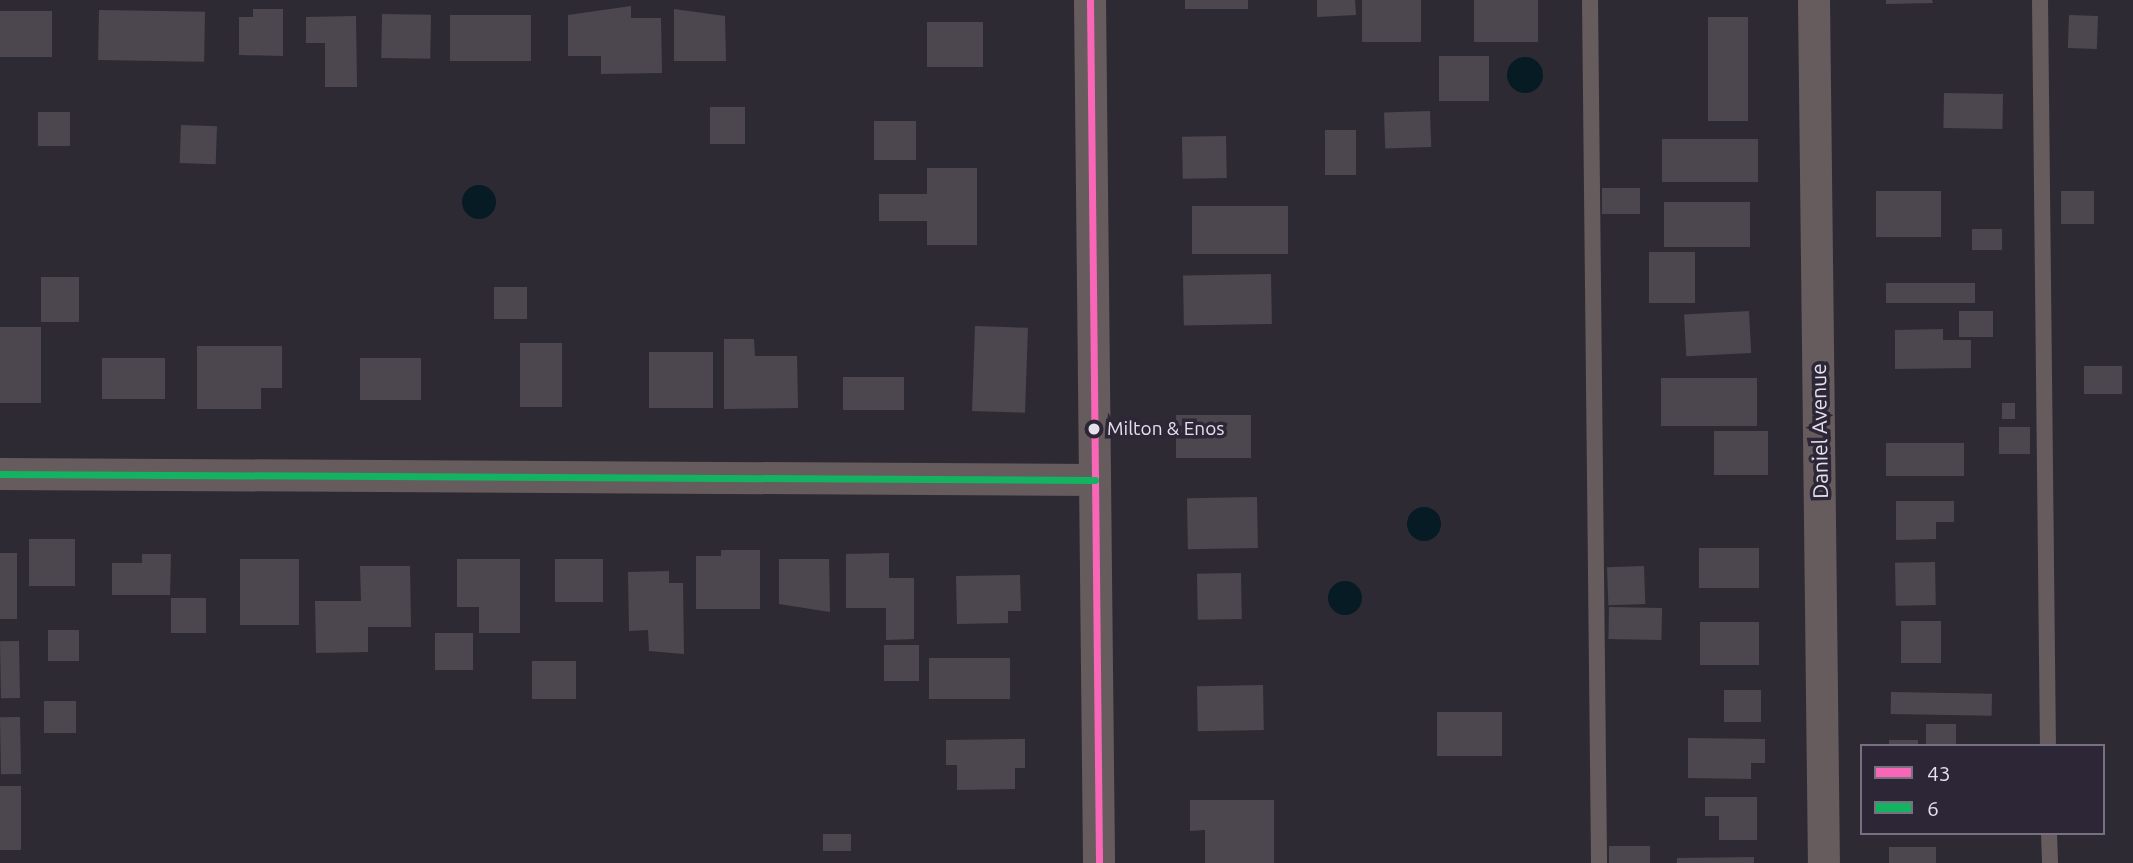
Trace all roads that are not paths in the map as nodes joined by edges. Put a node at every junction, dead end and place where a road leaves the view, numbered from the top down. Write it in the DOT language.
graph roads {
  1 [pos="1090,0"];
  2 [pos="1590,0"];
  3 [pos="1814,0"];
  4 [pos="2040,0"];
  5 [pos="0,474"];
  6 [pos="1095,480"];
  7 [pos="2048,744"];
  8 [pos="2049,835"];
  9 [pos="1099,863"];
  10 [pos="1599,863"];
  11 [pos="1824,863"];
  12 [pos="2050,863"];
  1 -- 6 [label="street"];
  2 -- 10 [label="lane"];
  3 -- 11 [label="street, Daniel Avenue"];
  4 -- 7 [label="lane"];
  5 -- 6 [label="street"];
  6 -- 9 [label="street"];
  8 -- 12 [label="lane"];
}
